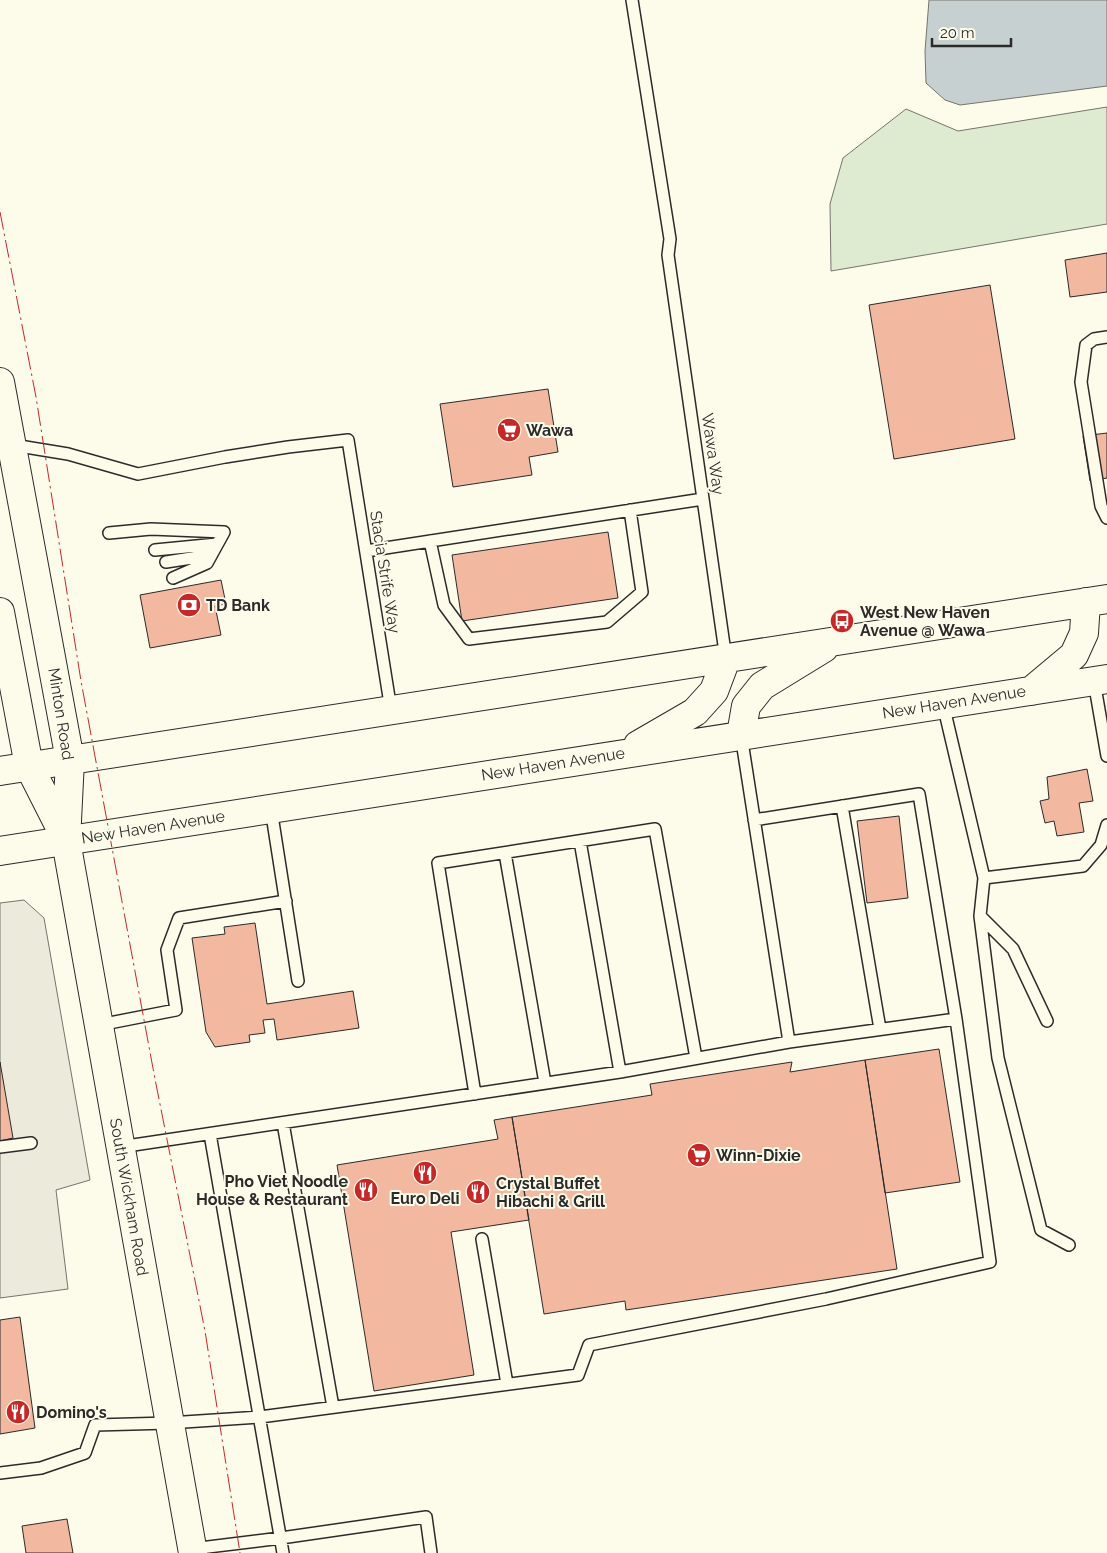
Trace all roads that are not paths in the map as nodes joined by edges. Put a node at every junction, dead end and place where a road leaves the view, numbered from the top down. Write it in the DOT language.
graph roads {
  1 [pos="632,0"];
  2 [pos="1107,337"];
  3 [pos="0,382"];
  4 [pos="13,445"];
  5 [pos="703,499"];
  6 [pos="630,510"];
  7 [pos="1107,518"];
  8 [pos="109,533"];
  9 [pos="430,541"];
  10 [pos="217,544"];
  11 [pos="155,550"];
  12 [pos="366,552"];
  13 [pos="211,555"];
  14 [pos="166,562"];
  15 [pos="173,578"];
  16 [pos="1097,601"];
  17 [pos="0,612"];
  18 [pos="836,641"];
  19 [pos="726,658"];
  20 [pos="1101,680"];
  21 [pos="1032,690"];
  22 [pos="943,704"];
  23 [pos="391,710"];
  24 [pos="741,735"];
  25 [pos="624,753"];
  26 [pos="1107,756"];
  27 [pos="70,760"];
  28 [pos="29,766"];
  29 [pos="0,771"];
  30 [pos="842,806"];
  31 [pos="271,809"];
  32 [pos="754,820"];
  33 [pos="1107,825"];
  34 [pos="66,841"];
  35 [pos="580,841"];
  36 [pos="0,851"];
  37 [pos="505,853"];
  38 [pos="984,878"];
  39 [pos="286,901"];
  40 [pos="980,916"];
  41 [pos="298,981"];
  42 [pos="956,1019"];
  43 [pos="1047,1021"];
  44 [pos="99,1025"];
  45 [pos="880,1029"];
  46 [pos="789,1042"];
  47 [pos="696,1058"];
  48 [pos="620,1072"];
  49 [pos="546,1083"];
  50 [pos="475,1094"];
  51 [pos="283,1123"];
  52 [pos="210,1134"];
  53 [pos="31,1143"];
  54 [pos="120,1147"];
  55 [pos="0,1148"];
  56 [pos="482,1239"];
  57 [pos="1068,1245"];
  58 [pos="507,1384"];
  59 [pos="333,1407"];
  60 [pos="260,1417"];
  61 [pos="169,1423"];
  62 [pos="0,1474"];
  63 [pos="281,1538"];
  64 [pos="192,1551"];
  65 [pos="283,1553"];
  66 [pos="431,1553"];
  1 -- 5 [label="lane, Wawa Way"];
  2 -- 7 [label="lane"];
  3 -- 4 [label="main road, Minton Road"];
  4 -- 12 [label="lane, Stacia Strife Way"];
  4 -- 27 [label="main road, Minton Road"];
  5 -- 6 [label="lane"];
  5 -- 19 [label="lane, Wawa Way"];
  6 -- 9 [label="lane"];
  6 -- 9 [label="lane"];
  8 -- 10 [label="lane"];
  9 -- 12 [label="lane"];
  10 -- 11 [label="lane"];
  10 -- 13 [label="lane"];
  12 -- 23 [label="lane, Stacia Strife Way"];
  13 -- 14 [label="lane"];
  13 -- 15 [label="lane"];
  16 -- 18 [label="main road"];
  16 -- 21 [label="main road"];
  17 -- 28 [label="main road"];
  18 -- 19 [label="main road"];
  18 -- 24 [label="main road"];
  19 -- 23 [label="main road"];
  19 -- 25 [label="main road"];
  20 -- 21 [label="main road, New Haven Avenue"];
  20 -- 26 [label="lane"];
  21 -- 22 [label="main road, New Haven Avenue"];
  22 -- 24 [label="main road, New Haven Avenue"];
  22 -- 38 [label="lane"];
  23 -- 27 [label="main road"];
  24 -- 25 [label="main road, New Haven Avenue"];
  24 -- 32 [label="lane"];
  25 -- 31 [label="main road, New Haven Avenue"];
  27 -- 28 [label="main road"];
  27 -- 34 [label="main road, Minton Road"];
  28 -- 29 [label="main road"];
  28 -- 34 [label="main road"];
  30 -- 32 [label="lane"];
  30 -- 42 [label="lane"];
  30 -- 45 [label="lane"];
  31 -- 34 [label="main road, New Haven Avenue"];
  31 -- 39 [label="lane"];
  32 -- 46 [label="lane"];
  33 -- 38 [label="lane"];
  34 -- 36 [label="main road, New Haven Avenue"];
  34 -- 44 [label="main road, South Wickham Road"];
  35 -- 37 [label="lane"];
  35 -- 47 [label="lane"];
  35 -- 48 [label="lane"];
  37 -- 49 [label="lane"];
  37 -- 50 [label="lane"];
  38 -- 40 [label="lane"];
  39 -- 41 [label="lane"];
  39 -- 44 [label="lane"];
  40 -- 43 [label="lane"];
  40 -- 57 [label="lane"];
  42 -- 45 [label="lane"];
  42 -- 58 [label="lane"];
  44 -- 54 [label="main road, South Wickham Road"];
  45 -- 46 [label="lane"];
  46 -- 47 [label="lane"];
  47 -- 48 [label="lane"];
  48 -- 49 [label="lane"];
  49 -- 50 [label="lane"];
  50 -- 51 [label="lane"];
  51 -- 52 [label="lane"];
  51 -- 59 [label="lane"];
  52 -- 54 [label="lane"];
  52 -- 60 [label="lane"];
  53 -- 55 [label="lane"];
  54 -- 61 [label="main road, South Wickham Road"];
  56 -- 58 [label="lane"];
  58 -- 59 [label="lane"];
  59 -- 60 [label="lane"];
  60 -- 61 [label="lane"];
  60 -- 63 [label="lane"];
  61 -- 62 [label="lane"];
  61 -- 64 [label="main road, South Wickham Road"];
  63 -- 64 [label="lane"];
  63 -- 65 [label="lane"];
  63 -- 66 [label="lane"];
}
